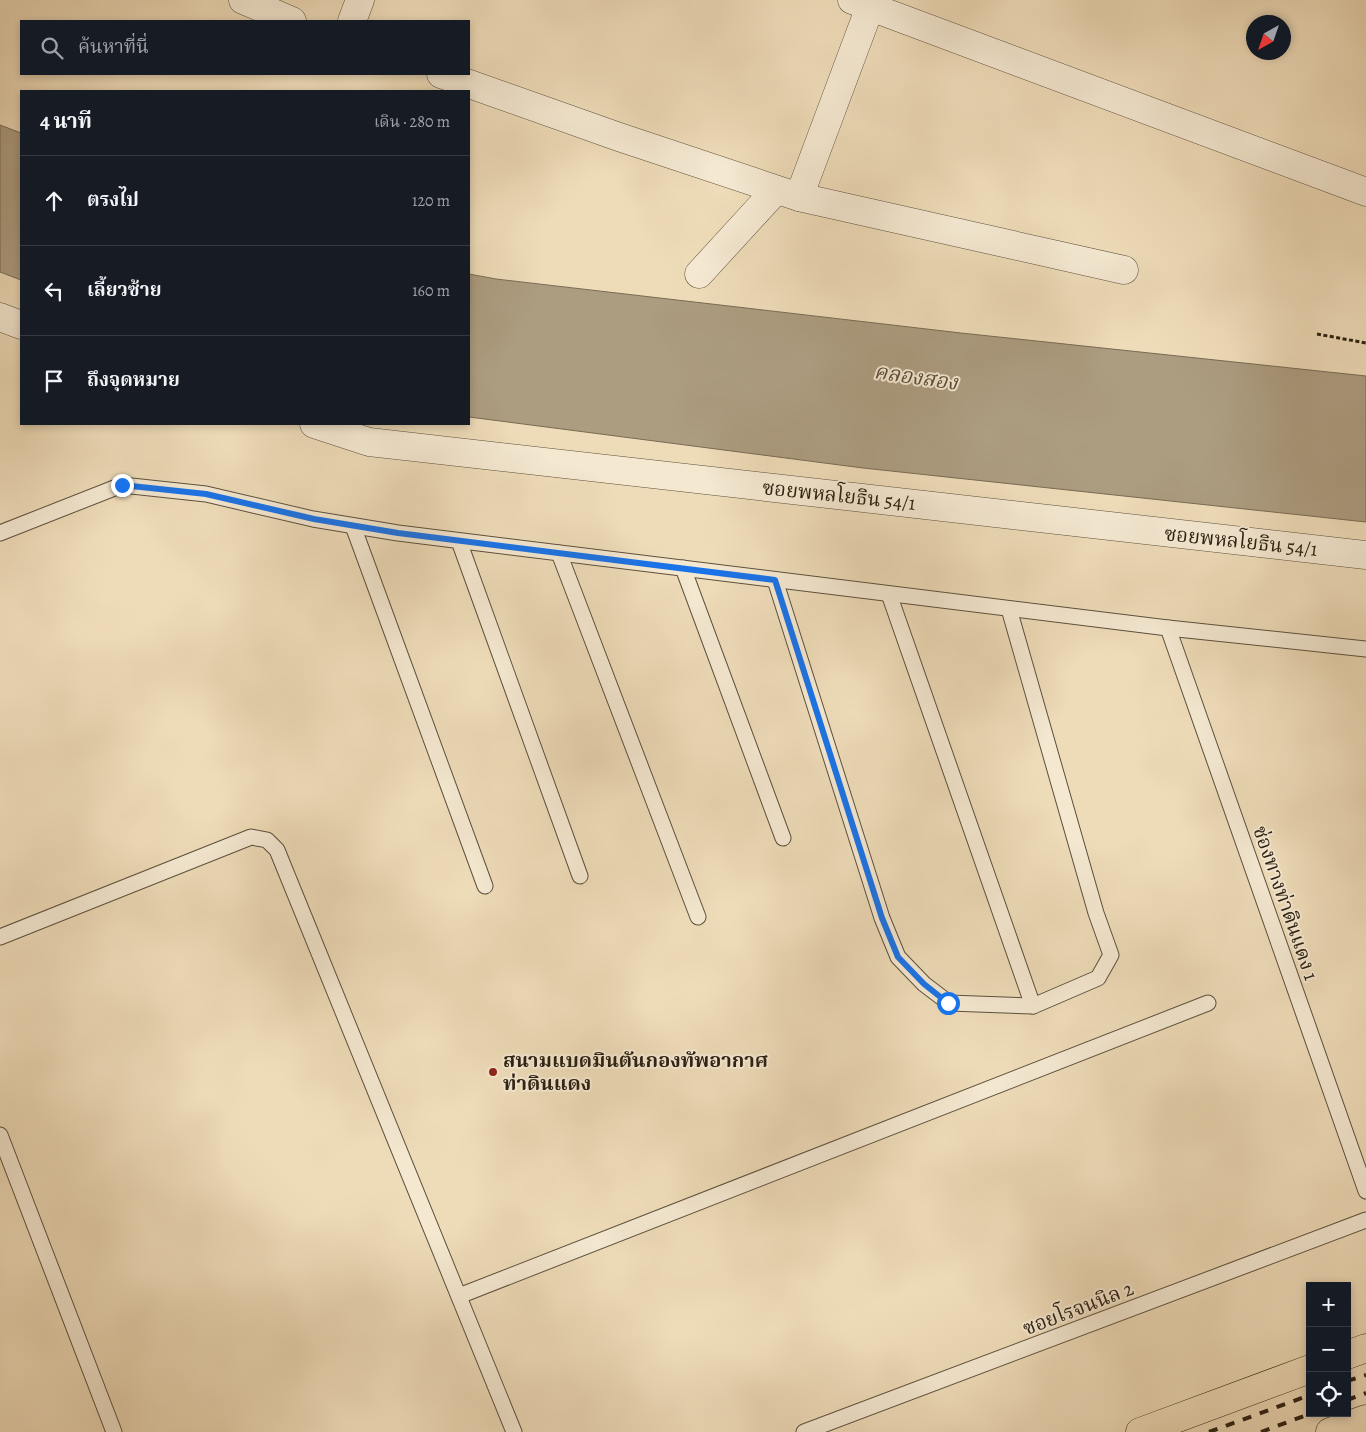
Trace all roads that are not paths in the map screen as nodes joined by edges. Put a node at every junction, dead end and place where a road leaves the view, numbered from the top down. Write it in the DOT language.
graph roads {
  1 [pos="243,0"];
  2 [pos="360,0"];
  3 [pos="861,3"];
  4 [pos="290,20"];
  5 [pos="352,20"];
  6 [pos="444,75"];
  7 [pos="1366,192"];
  8 [pos="787,194"];
  9 [pos="1124,270"];
  10 [pos="699,274"];
  11 [pos="0,318"];
  12 [pos="20,325"];
  13 [pos="317,425"];
  14 [pos="353,526"];
  15 [pos="0,533"];
  16 [pos="459,541"];
  17 [pos="559,553"];
  18 [pos="1366,555"];
  19 [pos="683,568"];
  20 [pos="775,580"];
  21 [pos="889,594"];
  22 [pos="1009,609"];
  23 [pos="1168,628"];
  24 [pos="1366,649"];
  25 [pos="783,838"];
  26 [pos="580,876"];
  27 [pos="485,886"];
  28 [pos="698,917"];
  29 [pos="0,937"];
  30 [pos="1208,1004"];
  31 [pos="1033,1006"];
  32 [pos="0,1135"];
  33 [pos="1366,1190"];
  34 [pos="1366,1220"];
  35 [pos="459,1296"];
  36 [pos="1366,1348"];
  37 [pos="1351,1354"];
  38 [pos="1306,1370"];
  39 [pos="1366,1419"];
  40 [pos="114,1432"];
  41 [pos="514,1432"];
  42 [pos="804,1432"];
  43 [pos="1140,1432"];
  44 [pos="1330,1432"];
  1 -- 4 [label="street"];
  2 -- 5 [label="street"];
  3 -- 7 [label="street"];
  3 -- 8 [label="street"];
  6 -- 8 [label="street"];
  8 -- 9 [label="street"];
  8 -- 10 [label="street"];
  11 -- 12 [label="street"];
  13 -- 18 [label="street, ซอยพหลโยธิน 54/1"];
  14 -- 15 [label="lane"];
  14 -- 16 [label="lane"];
  14 -- 27 [label="lane"];
  16 -- 17 [label="lane"];
  16 -- 26 [label="lane"];
  17 -- 19 [label="lane"];
  17 -- 28 [label="lane"];
  19 -- 20 [label="lane"];
  19 -- 25 [label="lane"];
  20 -- 21 [label="lane"];
  20 -- 31 [label="lane"];
  21 -- 22 [label="lane"];
  21 -- 31 [label="lane"];
  22 -- 23 [label="lane"];
  22 -- 31 [label="lane"];
  23 -- 24 [label="lane"];
  23 -- 33 [label="lane, ช่องทางท่าดินแดง 1"];
  29 -- 35 [label="lane"];
  30 -- 35 [label="lane"];
  32 -- 40 [label="lane"];
  34 -- 42 [label="lane, ซอยโรจนนิล 2"];
  35 -- 41 [label="lane"];
  36 -- 37 [label="main road"];
  38 -- 43 [label="main road"];
  39 -- 44 [label="main road"];
}
